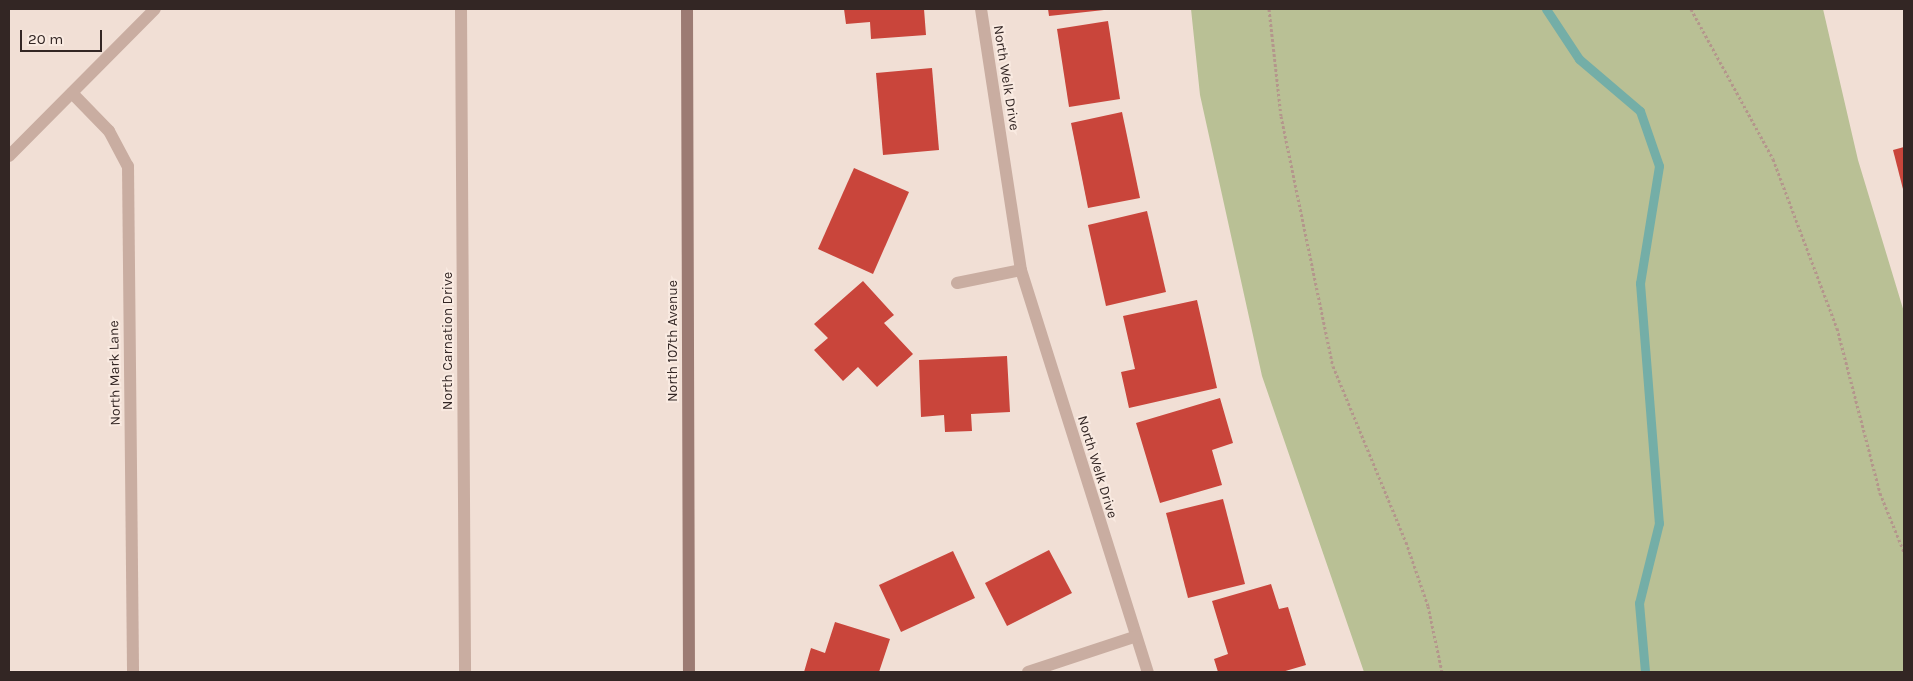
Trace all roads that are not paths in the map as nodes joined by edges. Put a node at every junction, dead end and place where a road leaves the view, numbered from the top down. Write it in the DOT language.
graph roads {
  1 [pos="155,9"];
  2 [pos="460,9"];
  3 [pos="688,9"];
  4 [pos="981,9"];
  5 [pos="72,93"];
  6 [pos="9,156"];
  7 [pos="1021,270"];
  8 [pos="957,282"];
  9 [pos="1134,637"];
  10 [pos="133,672"];
  11 [pos="465,672"];
  12 [pos="689,672"];
  13 [pos="1028,672"];
  14 [pos="1148,672"];
  1 -- 5 [label="street"];
  2 -- 11 [label="street, North Carnation Drive"];
  3 -- 12 [label="main road, North 107th Avenue"];
  4 -- 7 [label="street, North Welk Drive"];
  5 -- 6 [label="street"];
  5 -- 10 [label="street, North Mark Lane"];
  7 -- 8 [label="street"];
  7 -- 9 [label="street, North Welk Drive"];
  9 -- 13 [label="street"];
  9 -- 14 [label="street, North Welk Drive"];
}
